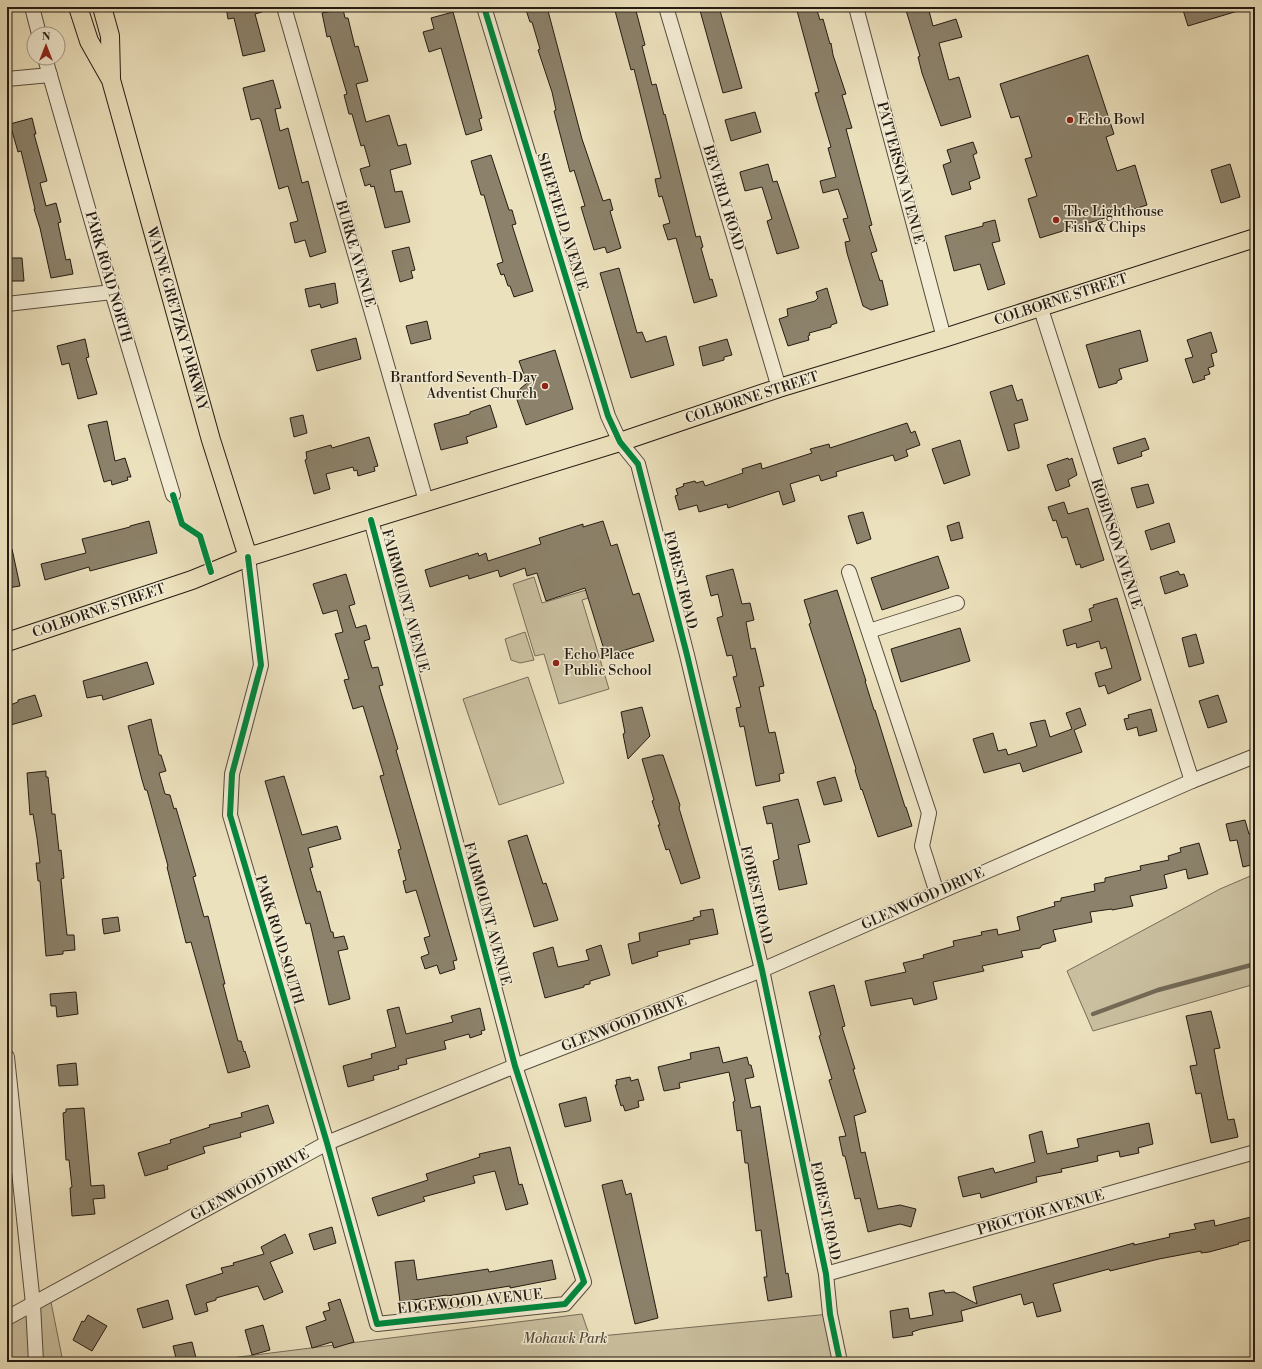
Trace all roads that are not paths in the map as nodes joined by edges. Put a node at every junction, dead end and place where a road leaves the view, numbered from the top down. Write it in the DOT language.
graph roads {
  1 [pos="32,7"];
  2 [pos="78,7"];
  3 [pos="102,7"];
  4 [pos="284,7"];
  5 [pos="484,7"];
  6 [pos="666,7"];
  7 [pos="856,7"];
  8 [pos="37,26"];
  9 [pos="47,66"];
  10 [pos="50,75"];
  11 [pos="7,79"];
  12 [pos="111,80"];
  13 [pos="1255,238"];
  14 [pos="112,292"];
  15 [pos="7,304"];
  16 [pos="1040,306"];
  17 [pos="944,338"];
  18 [pos="779,388"];
  19 [pos="620,442"];
  20 [pos="173,495"];
  21 [pos="426,501"];
  22 [pos="371,520"];
  23 [pos="248,557"];
  24 [pos="849,572"];
  25 [pos="957,603"];
  26 [pos="869,631"];
  27 [pos="7,642"];
  28 [pos="1255,756"];
  29 [pos="1192,780"];
  30 [pos="937,893"];
  31 [pos="762,970"];
  32 [pos="7,1057"];
  33 [pos="515,1066"];
  34 [pos="327,1143"];
  35 [pos="1255,1152"];
  36 [pos="826,1274"];
  37 [pos="33,1304"];
  38 [pos="565,1304"];
  39 [pos="7,1318"];
  40 [pos="377,1324"];
  41 [pos="36,1362"];
  42 [pos="840,1362"];
  1 -- 8 [label="street"];
  2 -- 12 [label="main road, WAYNE GRETZKY PARKWAY"];
  3 -- 12 [label="main road, WAYNE GRETZKY PARKWAY"];
  4 -- 21 [label="street, BURKE AVENUE"];
  5 -- 19 [label="street, SHEFFIELD AVENUE"];
  6 -- 18 [label="street, BEVERLY ROAD"];
  7 -- 17 [label="street, PATTERSON AVENUE"];
  9 -- 10 [label="street, PARK ROAD NORTH"];
  10 -- 11 [label="street"];
  10 -- 14 [label="street, PARK ROAD NORTH"];
  12 -- 23 [label="main road, WAYNE GRETZKY PARKWAY"];
  13 -- 16 [label="main road, COLBORNE STREET"];
  14 -- 15 [label="street"];
  14 -- 20 [label="street, PARK ROAD NORTH"];
  16 -- 17 [label="main road, COLBORNE STREET"];
  16 -- 29 [label="street, ROBINSON AVENUE"];
  17 -- 18 [label="main road, COLBORNE STREET"];
  18 -- 19 [label="main road, COLBORNE STREET"];
  19 -- 21 [label="main road, COLBORNE STREET"];
  19 -- 31 [label="street, FOREST ROAD"];
  21 -- 22 [label="main road, COLBORNE STREET"];
  22 -- 23 [label="main road, COLBORNE STREET"];
  22 -- 33 [label="street, FAIRMOUNT AVENUE"];
  23 -- 27 [label="main road, COLBORNE STREET"];
  23 -- 34 [label="street, PARK ROAD SOUTH"];
  24 -- 26 [label="street"];
  25 -- 26 [label="street"];
  26 -- 30 [label="street"];
  28 -- 29 [label="street, GLENWOOD DRIVE"];
  29 -- 30 [label="street, GLENWOOD DRIVE"];
  30 -- 31 [label="street, GLENWOOD DRIVE"];
  31 -- 33 [label="street, GLENWOOD DRIVE"];
  31 -- 36 [label="street, FOREST ROAD"];
  32 -- 37 [label="street"];
  33 -- 34 [label="street, GLENWOOD DRIVE"];
  33 -- 38 [label="street, FAIRMOUNT AVENUE"];
  34 -- 37 [label="street, GLENWOOD DRIVE"];
  34 -- 40 [label="street, PARK ROAD SOUTH"];
  35 -- 36 [label="street, PROCTOR AVENUE"];
  36 -- 42 [label="street, FOREST ROAD"];
  37 -- 39 [label="street, GLENWOOD DRIVE"];
  37 -- 41 [label="street"];
  38 -- 40 [label="street, EDGEWOOD AVENUE"];
}
